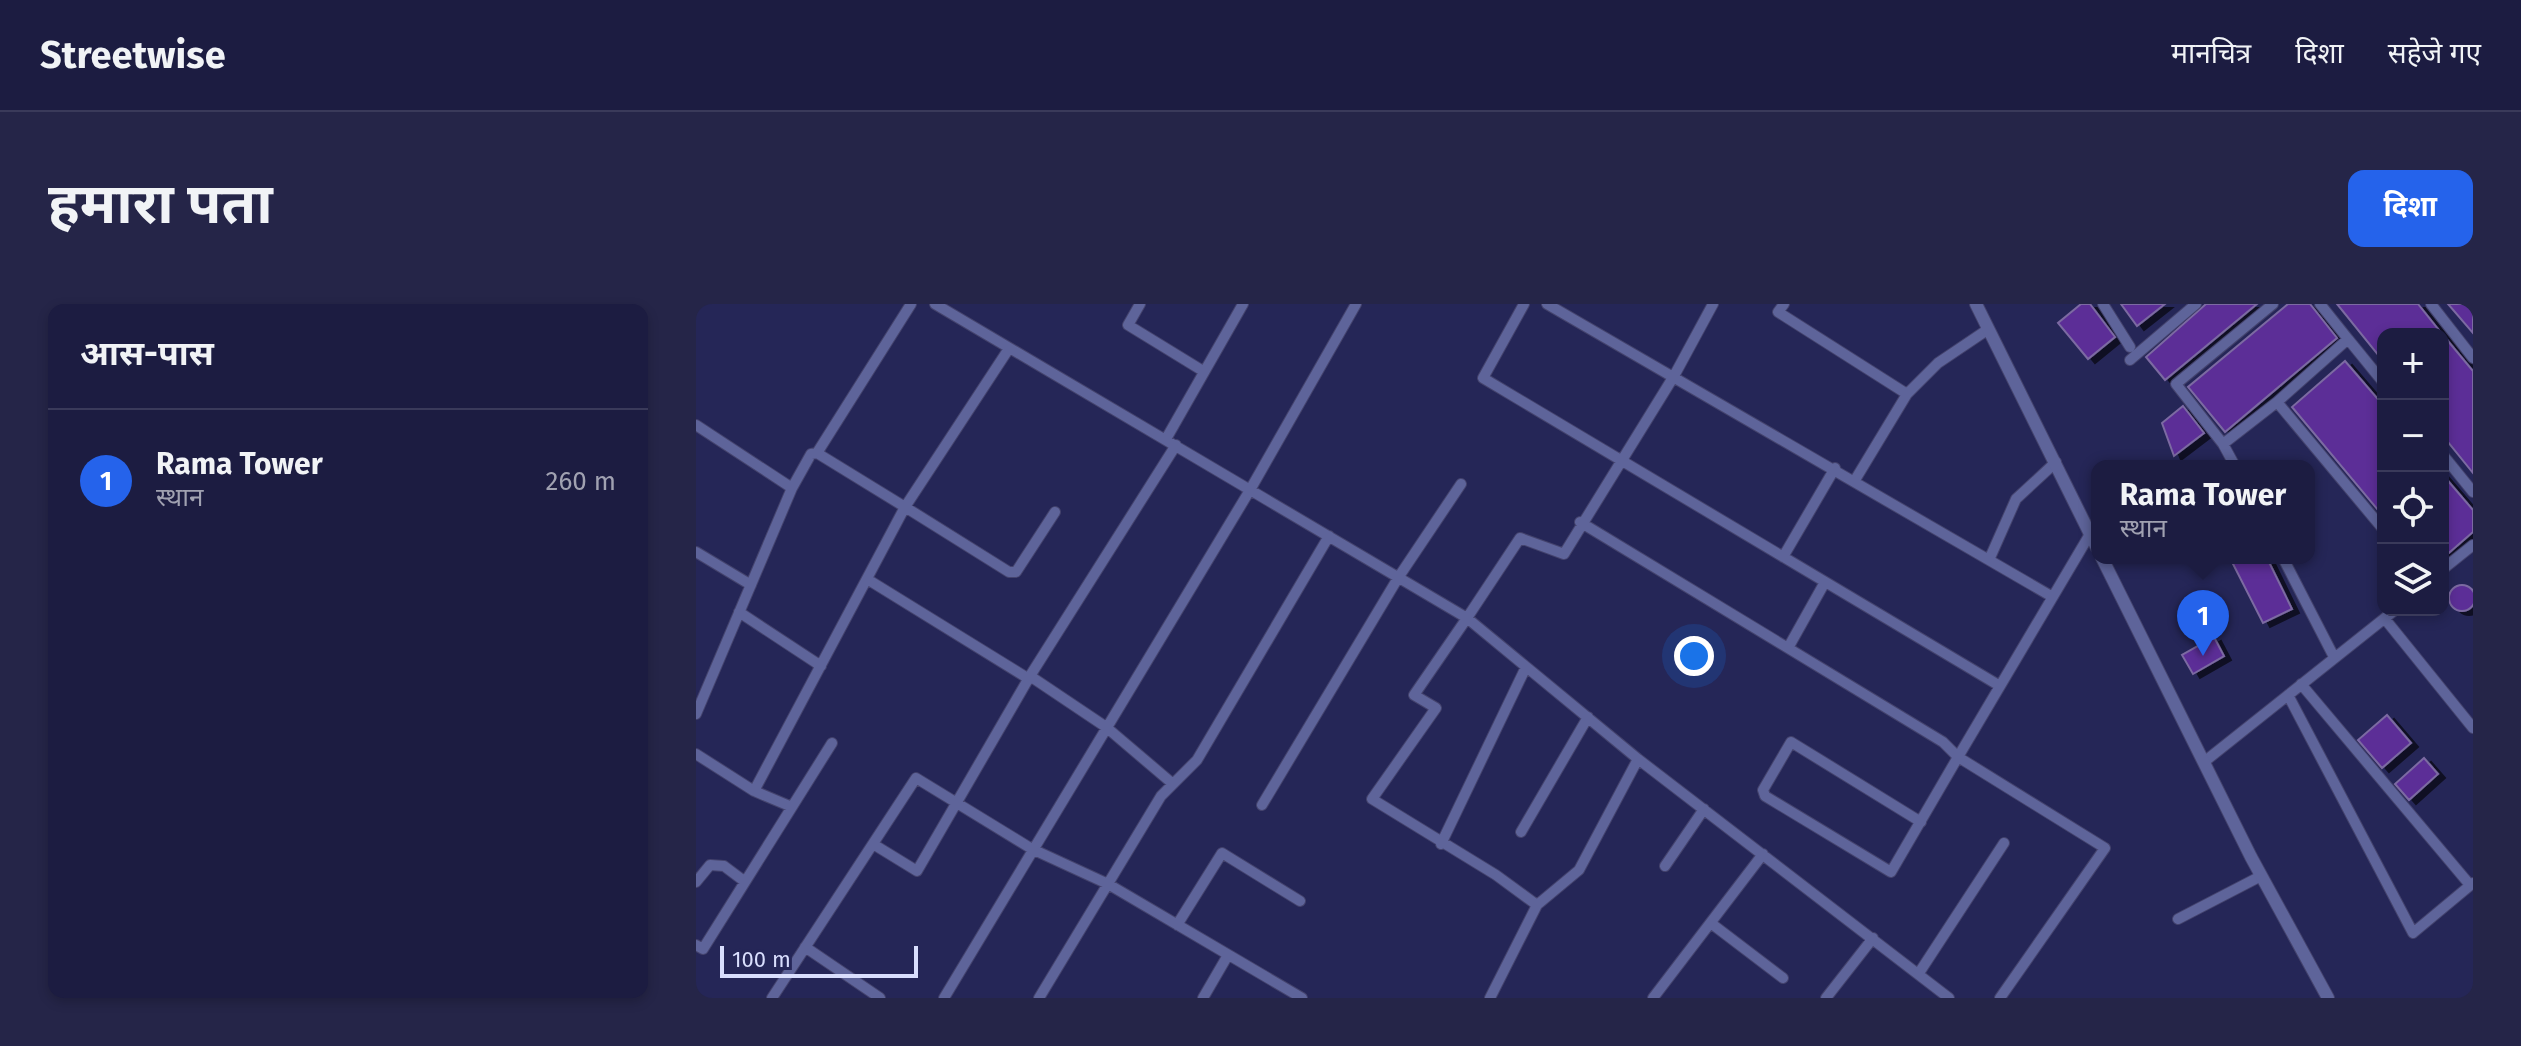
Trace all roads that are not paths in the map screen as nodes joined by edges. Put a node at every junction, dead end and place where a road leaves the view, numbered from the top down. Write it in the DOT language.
graph roads {
  1 [pos="911,304"];
  2 [pos="935,304"];
  3 [pos="1140,304"];
  4 [pos="1243,304"];
  5 [pos="1356,304"];
  6 [pos="1524,304"];
  7 [pos="1547,304"];
  8 [pos="1713,304"];
  9 [pos="1784,304"];
  10 [pos="1976,304"];
  11 [pos="2103,304"];
  12 [pos="2196,304"];
  13 [pos="2273,304"];
  14 [pos="2320,304"];
  15 [pos="2431,304"];
  16 [pos="1987,330"];
  17 [pos="2348,339"];
  18 [pos="2130,347"];
  19 [pos="1008,350"];
  20 [pos="2473,358"];
  21 [pos="2130,360"];
  22 [pos="1203,371"];
  23 [pos="2377,375"];
  24 [pos="1674,376"];
  25 [pos="1907,394"];
  26 [pos="2277,402"];
  27 [pos="696,425"];
  28 [pos="1171,442"];
  29 [pos="2223,444"];
  30 [pos="817,453"];
  31 [pos="2232,460"];
  32 [pos="1621,462"];
  33 [pos="2056,462"];
  34 [pos="2449,462"];
  35 [pos="1835,468"];
  36 [pos="1855,480"];
  37 [pos="1461,484"];
  38 [pos="792,488"];
  39 [pos="1250,490"];
  40 [pos="2473,492"];
  41 [pos="905,507"];
  42 [pos="1055,512"];
  43 [pos="1580,522"];
  44 [pos="2377,522"];
  45 [pos="2090,534"];
  46 [pos="1329,536"];
  47 [pos="696,552"];
  48 [pos="2471,552"];
  49 [pos="1783,557"];
  50 [pos="1989,560"];
  51 [pos="2105,564"];
  52 [pos="2286,564"];
  53 [pos="2449,565"];
  54 [pos="1399,577"];
  55 [pos="867,579"];
  56 [pos="1825,582"];
  57 [pos="751,585"];
  58 [pos="2051,596"];
  59 [pos="739,612"];
  60 [pos="2388,616"];
  61 [pos="1467,618"];
  62 [pos="2385,619"];
  63 [pos="1788,648"];
  64 [pos="2334,657"];
  65 [pos="821,666"];
  66 [pos="1526,667"];
  67 [pos="1030,677"];
  68 [pos="2301,684"];
  69 [pos="2000,686"];
  70 [pos="2288,695"];
  71 [pos="696,714"];
  72 [pos="1588,717"];
  73 [pos="1106,727"];
  74 [pos="2473,728"];
  75 [pos="832,743"];
  76 [pos="696,754"];
  77 [pos="1958,757"];
  78 [pos="1638,759"];
  79 [pos="2204,762"];
  80 [pos="1173,784"];
  81 [pos="754,791"];
  82 [pos="958,804"];
  83 [pos="1262,805"];
  84 [pos="792,807"];
  85 [pos="1704,809"];
  86 [pos="1921,822"];
  87 [pos="1521,832"];
  88 [pos="2004,843"];
  89 [pos="873,844"];
  90 [pos="1441,844"];
  91 [pos="1032,849"];
  92 [pos="1763,854"];
  93 [pos="1665,866"];
  94 [pos="2261,876"];
  95 [pos="744,881"];
  96 [pos="696,882"];
  97 [pos="1108,884"];
  98 [pos="2472,884"];
  99 [pos="1300,901"];
  100 [pos="1537,905"];
  101 [pos="2178,919"];
  102 [pos="1712,924"];
  103 [pos="1177,925"];
  104 [pos="1873,938"];
  105 [pos="696,945"];
  106 [pos="805,947"];
  107 [pos="1228,955"];
  108 [pos="1919,973"];
  109 [pos="1783,978"];
  110 [pos="1284,994"];
  111 [pos="772,998"];
  112 [pos="880,998"];
  113 [pos="944,998"];
  114 [pos="1039,998"];
  115 [pos="1203,998"];
  116 [pos="1302,998"];
  117 [pos="1490,998"];
  118 [pos="1653,998"];
  119 [pos="1826,998"];
  120 [pos="1949,998"];
  121 [pos="2000,998"];
  122 [pos="2328,998"];
  1 -- 30 [label="street"];
  2 -- 19 [label="street"];
  3 -- 22 [label="street"];
  4 -- 22 [label="street"];
  5 -- 39 [label="street"];
  6 -- 32 [label="street"];
  7 -- 24 [label="street"];
  8 -- 24 [label="street"];
  9 -- 25 [label="street"];
  10 -- 16 [label="street"];
  11 -- 18 [label="street"];
  12 -- 21 [label="street"];
  13 -- 29 [label="street"];
  14 -- 17 [label="street"];
  15 -- 20 [label="street"];
  16 -- 25 [label="street"];
  16 -- 33 [label="street"];
  17 -- 23 [label="street"];
  17 -- 26 [label="street"];
  19 -- 28 [label="street"];
  19 -- 41 [label="street"];
  22 -- 28 [label="street"];
  24 -- 32 [label="street"];
  24 -- 35 [label="street"];
  25 -- 36 [label="street"];
  26 -- 29 [label="street"];
  26 -- 44 [label="street"];
  27 -- 38 [label="street"];
  28 -- 39 [label="street"];
  28 -- 67 [label="street"];
  29 -- 31 [label="street"];
  30 -- 38 [label="street"];
  30 -- 41 [label="street"];
  32 -- 43 [label="street"];
  32 -- 49 [label="street"];
  33 -- 45 [label="street"];
  33 -- 50 [label="street"];
  34 -- 40 [label="street"];
  35 -- 36 [label="street"];
  35 -- 49 [label="street"];
  36 -- 50 [label="street"];
  37 -- 54 [label="street"];
  38 -- 57 [label="street"];
  39 -- 46 [label="street"];
  39 -- 73 [label="street"];
  41 -- 42 [label="street"];
  41 -- 55 [label="street"];
  43 -- 61 [label="street"];
  43 -- 63 [label="street"];
  45 -- 58 [label="street"];
  46 -- 54 [label="street"];
  46 -- 80 [label="street"];
  47 -- 57 [label="street"];
  48 -- 53 [label="street"];
  49 -- 56 [label="street"];
  50 -- 58 [label="street"];
  51 -- 79 [label="street"];
  52 -- 64 [label="street"];
  54 -- 61 [label="street"];
  54 -- 83 [label="street"];
  55 -- 65 [label="street"];
  55 -- 67 [label="street"];
  56 -- 63 [label="street"];
  56 -- 69 [label="street"];
  57 -- 59 [label="street"];
  58 -- 69 [label="street"];
  59 -- 65 [label="street"];
  59 -- 71 [label="street"];
  60 -- 62 [label="street"];
  61 -- 66 [label="street"];
  61 -- 90 [label="street"];
  62 -- 64 [label="street"];
  62 -- 74 [label="street"];
  63 -- 77 [label="street"];
  64 -- 68 [label="street"];
  65 -- 81 [label="street"];
  66 -- 72 [label="street"];
  66 -- 90 [label="street"];
  67 -- 73 [label="street"];
  67 -- 82 [label="street"];
  68 -- 70 [label="street"];
  68 -- 98 [label="street"];
  69 -- 77 [label="street"];
  70 -- 79 [label="street"];
  70 -- 98 [label="street"];
  72 -- 78 [label="street"];
  72 -- 87 [label="street"];
  73 -- 80 [label="street"];
  73 -- 91 [label="street"];
  75 -- 84 [label="street"];
  76 -- 81 [label="street"];
  77 -- 86 [label="street"];
  77 -- 121 [label="street"];
  78 -- 85 [label="street"];
  78 -- 100 [label="street"];
  79 -- 94 [label="street"];
  80 -- 97 [label="street"];
  81 -- 84 [label="street"];
  82 -- 89 [label="street"];
  82 -- 89 [label="street"];
  82 -- 91 [label="street"];
  84 -- 95 [label="street"];
  85 -- 92 [label="street"];
  85 -- 93 [label="street"];
  86 -- 86 [label="street"];
  88 -- 108 [label="street"];
  89 -- 106 [label="street"];
  90 -- 100 [label="street"];
  91 -- 97 [label="street"];
  91 -- 113 [label="street"];
  92 -- 102 [label="street"];
  92 -- 104 [label="street"];
  94 -- 101 [label="street"];
  94 -- 122 [label="street"];
  95 -- 96 [label="street"];
  95 -- 105 [label="street"];
  97 -- 103 [label="street"];
  97 -- 114 [label="street"];
  99 -- 103 [label="street"];
  100 -- 117 [label="street"];
  102 -- 109 [label="street"];
  102 -- 118 [label="street"];
  103 -- 107 [label="street"];
  104 -- 108 [label="street"];
  104 -- 119 [label="street"];
  106 -- 111 [label="street"];
  106 -- 112 [label="street"];
  107 -- 110 [label="street"];
  107 -- 115 [label="street"];
  108 -- 120 [label="street"];
  110 -- 116 [label="street"];
}
